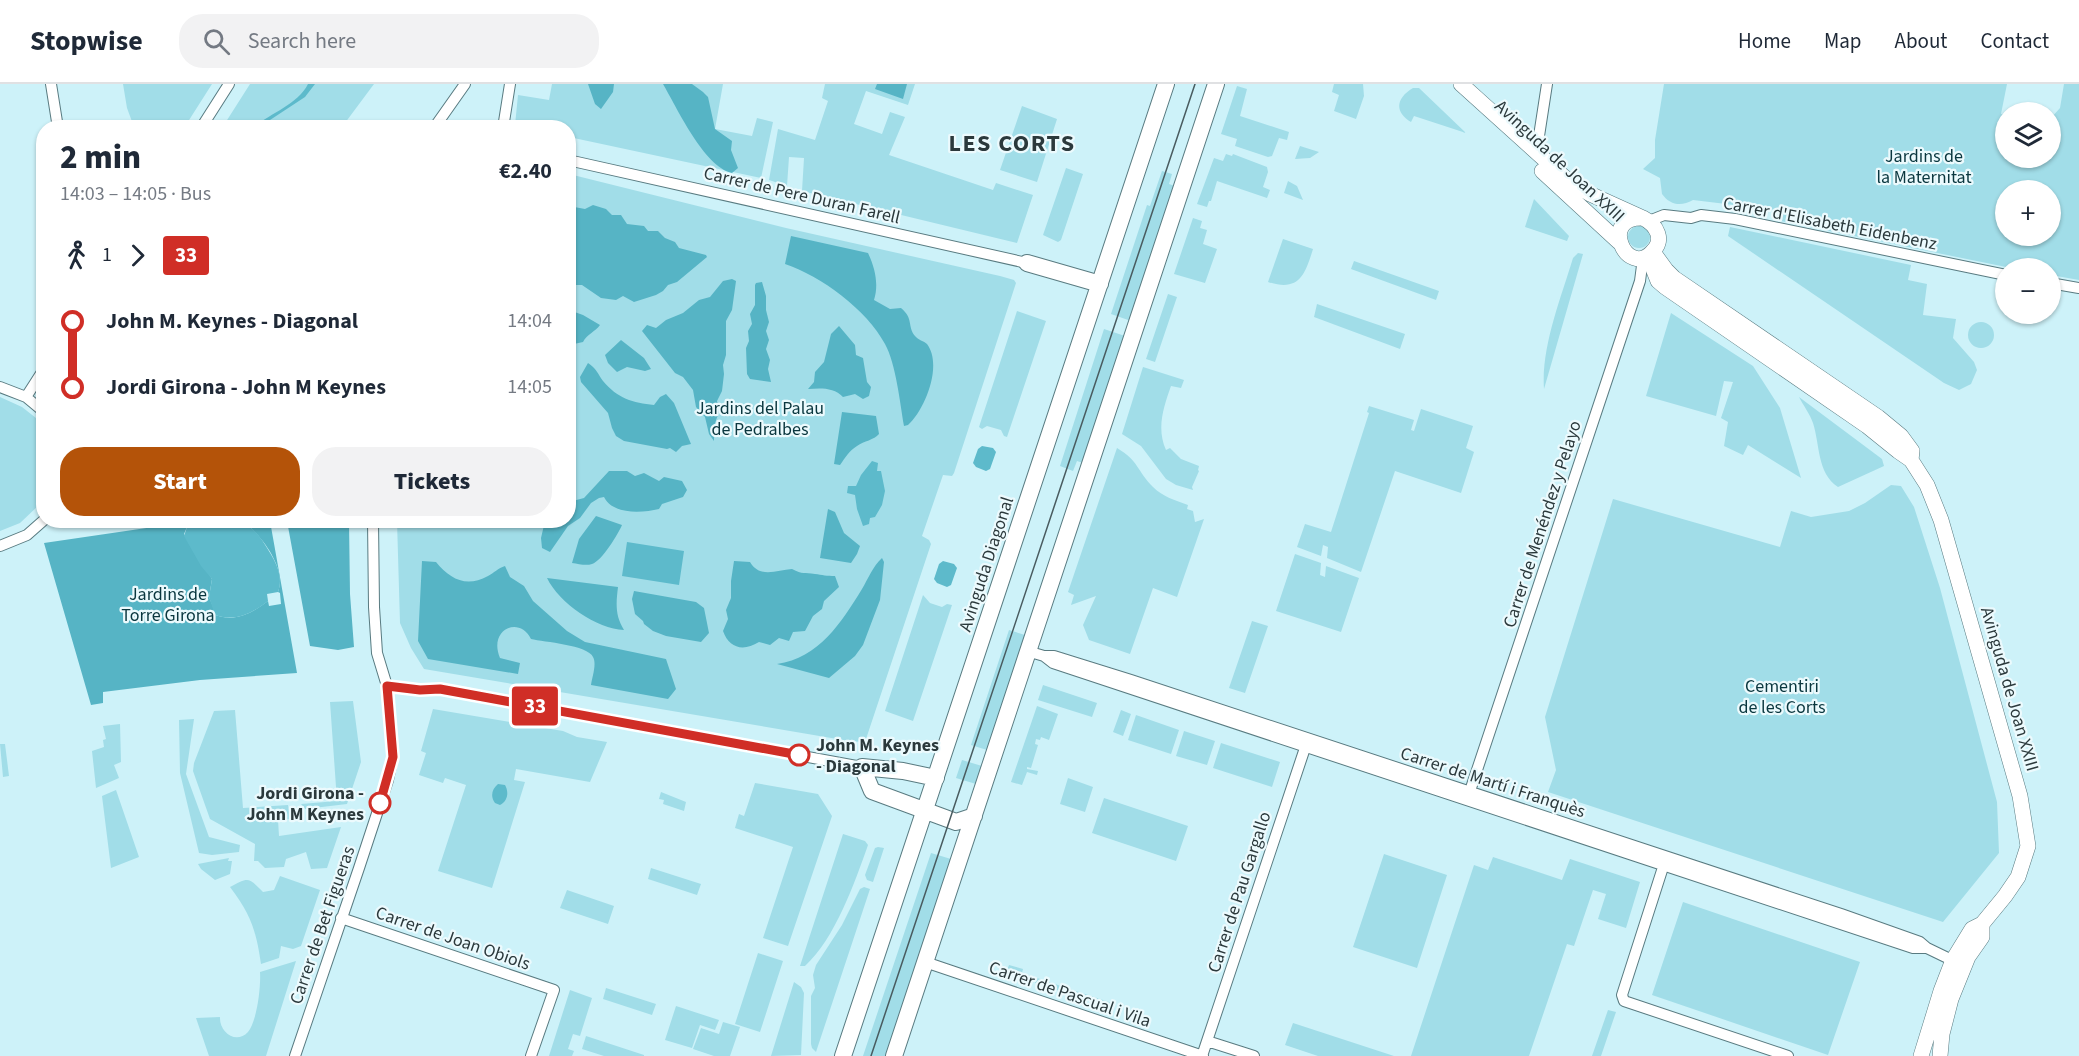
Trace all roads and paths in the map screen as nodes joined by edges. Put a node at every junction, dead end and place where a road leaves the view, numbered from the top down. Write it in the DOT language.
graph roads {
  1 [pos="51,84"];
  2 [pos="229,84"];
  3 [pos="465,84"];
  4 [pos="510,84"];
  5 [pos="1166,84"];
  6 [pos="1216,84"];
  7 [pos="1448,84"];
  8 [pos="1461,84"];
  9 [pos="1547,84"];
  10 [pos="57,120"];
  11 [pos="206,120"];
  12 [pos="440,120"];
  13 [pos="504,120"];
  14 [pos="1539,155"];
  15 [pos="576,162"];
  16 [pos="1646,219"];
  17 [pos="1619,242"];
  18 [pos="1648,255"];
  19 [pos="1027,263"];
  20 [pos="1995,273"];
  21 [pos="1100,284"];
  22 [pos="2061,285"];
  23 [pos="2079,288"];
  24 [pos="36,381"];
  25 [pos="0,387"];
  26 [pos="26,397"];
  27 [pos="36,405"];
  28 [pos="1911,460"];
  29 [pos="36,527"];
  30 [pos="373,528"];
  31 [pos="0,546"];
  32 [pos="1028,651"];
  33 [pos="387,686"];
  34 [pos="1306,742"];
  35 [pos="862,767"];
  36 [pos="936,778"];
  37 [pos="1469,796"];
  38 [pos="925,810"];
  39 [pos="974,816"];
  40 [pos="1665,861"];
  41 [pos="341,918"];
  42 [pos="926,962"];
  43 [pos="1959,963"];
  44 [pos="1207,1041"];
  45 [pos="295,1056"];
  46 [pos="531,1056"];
  47 [pos="843,1056"];
  48 [pos="894,1056"];
  49 [pos="1203,1056"];
  50 [pos="1254,1056"];
  51 [pos="1788,1056"];
  52 [pos="1922,1056"];
  53 [pos="1940,1056"];
  1 -- 10 [label="street"];
  2 -- 11 [label="street"];
  3 -- 12 [label="street"];
  4 -- 13 [label="street"];
  5 -- 21 [label="main road, Avinguda Diagonal"];
  6 -- 32 [label="main road"];
  7 -- 17 [label="street, Avinguda de Joan XXIII"];
  8 -- 14 [label="street, Avinguda de Joan XXIII"];
  9 -- 14 [label="street"];
  14 -- 16 [label="street, Avinguda de Joan XXIII"];
  15 -- 19 [label="street, Carrer de Pere Duran Farell"];
  16 -- 17 [label="street"];
  16 -- 18 [label="street"];
  16 -- 20 [label="street, Carrer d'Elisabeth Eidenbenz"];
  17 -- 18 [label="street"];
  18 -- 28 [label="street, Avinguda de Joan XXIII"];
  18 -- 28 [label="street, Avinguda de Joan XXIII"];
  18 -- 37 [label="street, Carrer de Menéndez y Pelayo"];
  19 -- 21 [label="main road"];
  21 -- 36 [label="main road, Avinguda Diagonal"];
  22 -- 23 [label="street"];
  24 -- 26 [label="street"];
  25 -- 26 [label="street"];
  26 -- 27 [label="street"];
  28 -- 43 [label="street, Avinguda de Joan XXIII"];
  29 -- 31 [label="street"];
  30 -- 33 [label="street, Carrer de Bet Figueras"];
  32 -- 34 [label="street, Carrer de Martí i Franquès"];
  32 -- 39 [label="main road"];
  33 -- 35 [label="street"];
  33 -- 41 [label="street, Carrer de Bet Figueras"];
  34 -- 37 [label="street, Carrer de Martí i Franquès"];
  34 -- 44 [label="street, Carrer de Pau Gargallo"];
  35 -- 36 [label="main road"];
  35 -- 38 [label="main road"];
  36 -- 38 [label="main road, Avinguda Diagonal"];
  37 -- 40 [label="street, Carrer de Martí i Franquès"];
  38 -- 39 [label="main road"];
  38 -- 47 [label="main road, Avinguda Diagonal"];
  39 -- 42 [label="main road"];
  40 -- 43 [label="street, Carrer de Martí i Franquès"];
  40 -- 51 [label="street"];
  41 -- 45 [label="street, Carrer de Bet Figueras"];
  41 -- 46 [label="street, Carrer de Joan Obiols"];
  42 -- 48 [label="main road"];
  42 -- 49 [label="street, Carrer de Pascual i Vila"];
  43 -- 52 [label="street, Avinguda de Joan XXIII"];
  43 -- 53 [label="street, Avinguda de Joan XXIII"];
  44 -- 49 [label="street, Carrer de Pau Gargallo"];
  44 -- 50 [label="street"];
}
